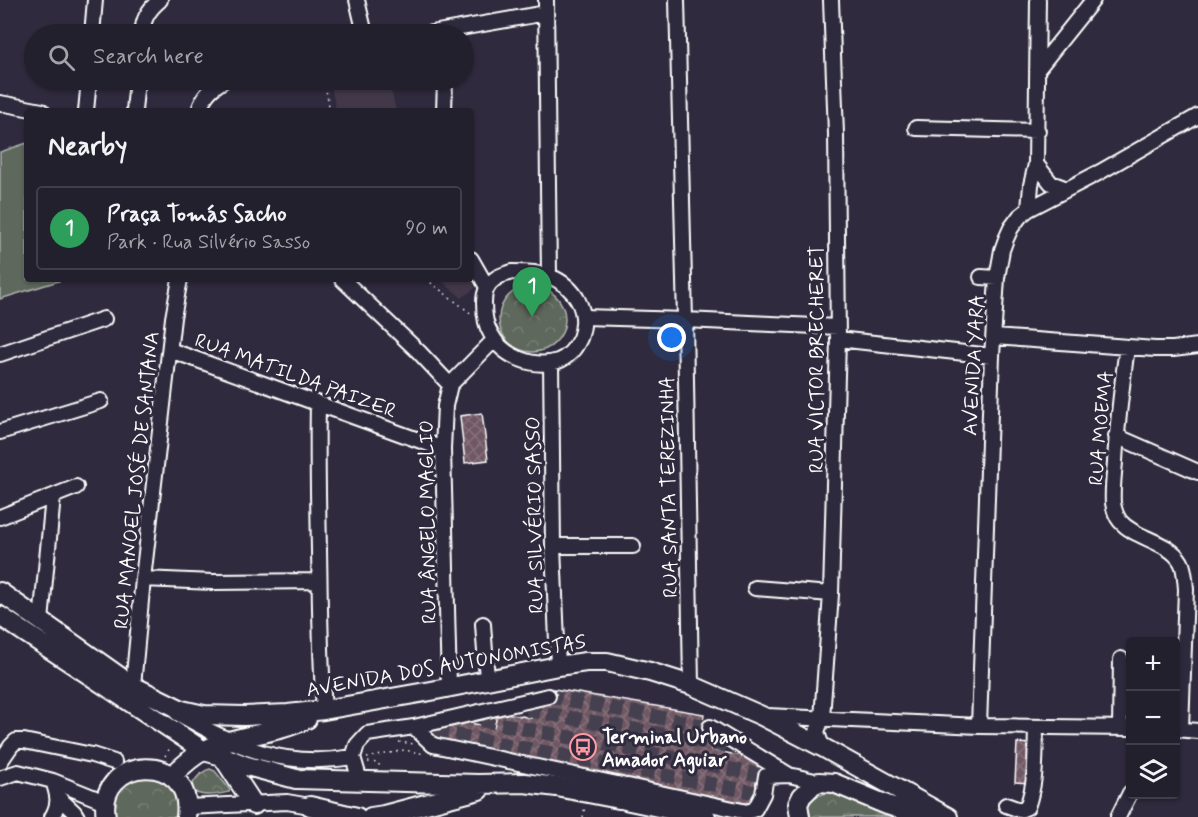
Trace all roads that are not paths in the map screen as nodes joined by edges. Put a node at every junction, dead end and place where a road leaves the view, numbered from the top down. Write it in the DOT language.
graph roads {
  1 [pos="95,0"];
  2 [pos="160,0"];
  3 [pos="357,0"];
  4 [pos="677,0"];
  5 [pos="831,0"];
  6 [pos="1038,0"];
  7 [pos="1093,0"];
  8 [pos="546,6"];
  9 [pos="93,24"];
  10 [pos="143,24"];
  11 [pos="362,24"];
  12 [pos="474,25"];
  13 [pos="1037,70"];
  14 [pos="88,90"];
  15 [pos="136,90"];
  16 [pos="210,90"];
  17 [pos="445,90"];
  18 [pos="0,103"];
  19 [pos="26,108"];
  20 [pos="86,108"];
  21 [pos="134,108"];
  22 [pos="200,108"];
  23 [pos="444,108"];
  24 [pos="1198,116"];
  25 [pos="916,128"];
  26 [pos="1038,131"];
  27 [pos="1036,164"];
  28 [pos="1067,189"];
  29 [pos="1029,208"];
  30 [pos="474,264"];
  31 [pos="549,276"];
  32 [pos="981,278"];
  33 [pos="997,278"];
  34 [pos="180,282"];
  35 [pos="345,282"];
  36 [pos="487,287"];
  37 [pos="584,316"];
  38 [pos="104,319"];
  39 [pos="685,320"];
  40 [pos="838,333"];
  41 [pos="994,338"];
  42 [pos="494,340"];
  43 [pos="1126,346"];
  44 [pos="1198,346"];
  45 [pos="170,350"];
  46 [pos="0,354"];
  47 [pos="992,356"];
  48 [pos="551,363"];
  49 [pos="450,385"];
  50 [pos="101,401"];
  51 [pos="318,403"];
  52 [pos="0,432"];
  53 [pos="1116,436"];
  54 [pos="443,449"];
  55 [pos="1198,471"];
  56 [pos="76,487"];
  57 [pos="53,497"];
  58 [pos="0,517"];
  59 [pos="553,546"];
  60 [pos="633,546"];
  61 [pos="143,579"];
  62 [pos="319,581"];
  63 [pos="755,588"];
  64 [pos="0,592"];
  65 [pos="831,594"];
  66 [pos="0,616"];
  67 [pos="41,621"];
  68 [pos="483,624"];
  69 [pos="1121,659"];
  70 [pos="558,666"];
  71 [pos="487,679"];
  72 [pos="691,685"];
  73 [pos="136,687"];
  74 [pos="449,687"];
  75 [pos="1180,694"];
  76 [pos="548,696"];
  77 [pos="324,710"];
  78 [pos="762,716"];
  79 [pos="822,718"];
  80 [pos="979,726"];
  81 [pos="414,727"];
  82 [pos="710,727"];
  83 [pos="1036,727"];
  84 [pos="1125,728"];
  85 [pos="1180,729"];
  86 [pos="1198,730"];
  87 [pos="822,747"];
  88 [pos="225,748"];
  89 [pos="204,751"];
  90 [pos="359,759"];
  91 [pos="0,762"];
  92 [pos="114,762"];
  93 [pos="789,775"];
  94 [pos="172,776"];
  95 [pos="0,777"];
  96 [pos="53,781"];
  97 [pos="360,781"];
  98 [pos="819,782"];
  99 [pos="502,784"];
  100 [pos="623,793"];
  101 [pos="58,797"];
  102 [pos="1128,799"];
  103 [pos="254,805"];
  104 [pos="1006,806"];
  105 [pos="106,809"];
  106 [pos="187,812"];
  107 [pos="314,812"];
  108 [pos="379,816"];
  109 [pos="52,817"];
  110 [pos="77,817"];
  111 [pos="327,817"];
  112 [pos="357,817"];
  113 [pos="706,817"];
  114 [pos="800,817"];
  115 [pos="925,817"];
  116 [pos="948,817"];
  117 [pos="1118,817"];
  1 -- 9 [label="street"];
  2 -- 10 [label="street"];
  3 -- 11 [label="street"];
  4 -- 39 [label="street, RUA SANTA TEREZINHA"];
  5 -- 40 [label="street, RUA VICTOR BRECHERET"];
  6 -- 13 [label="street"];
  7 -- 13 [label="street"];
  8 -- 12 [label="street"];
  8 -- 31 [label="street"];
  13 -- 26 [label="street"];
  14 -- 20 [label="street"];
  15 -- 21 [label="street"];
  16 -- 22 [label="street"];
  17 -- 23 [label="street"];
  18 -- 19 [label="street"];
  24 -- 28 [label="street, AVENIDA YARA"];
  25 -- 26 [label="street"];
  26 -- 27 [label="street"];
  27 -- 28 [label="street"];
  27 -- 29 [label="street"];
  28 -- 29 [label="street, AVENIDA YARA"];
  29 -- 33 [label="street, AVENIDA YARA"];
  30 -- 36 [label="street"];
  31 -- 36 [label="street"];
  31 -- 37 [label="street"];
  32 -- 33 [label="street"];
  33 -- 41 [label="street, AVENIDA YARA"];
  34 -- 45 [label="street, RUA MANOEL JOSÉ DE SANTANA"];
  35 -- 49 [label="street"];
  36 -- 42 [label="street"];
  37 -- 39 [label="street"];
  37 -- 48 [label="street"];
  38 -- 46 [label="street"];
  39 -- 40 [label="street"];
  39 -- 72 [label="street, RUA SANTA TEREZINHA"];
  40 -- 47 [label="street"];
  40 -- 65 [label="street, RUA VICTOR BRECHERET"];
  41 -- 43 [label="street"];
  41 -- 47 [label="street, AVENIDA YARA"];
  42 -- 48 [label="street"];
  42 -- 49 [label="street"];
  43 -- 44 [label="street"];
  43 -- 53 [label="street, RUA MOEMA"];
  45 -- 51 [label="street, RUA MATILDA PAIZER"];
  45 -- 61 [label="street, RUA MANOEL JOSÉ DE SANTANA"];
  47 -- 80 [label="street, AVENIDA YARA"];
  48 -- 59 [label="street, RUA SILVÉRIO SASSO"];
  49 -- 54 [label="street, RUA ÂNGELO MAGLIO"];
  50 -- 52 [label="street"];
  51 -- 54 [label="street, RUA MATILDA PAIZER"];
  51 -- 62 [label="street"];
  53 -- 55 [label="street"];
  53 -- 75 [label="street, RUA MOEMA"];
  54 -- 74 [label="street, RUA ÂNGELO MAGLIO"];
  56 -- 57 [label="street"];
  57 -- 58 [label="street"];
  57 -- 67 [label="street"];
  59 -- 60 [label="street"];
  59 -- 70 [label="street, RUA SILVÉRIO SASSO"];
  61 -- 62 [label="street"];
  61 -- 73 [label="street, RUA MANOEL JOSÉ DE SANTANA"];
  62 -- 77 [label="street"];
  63 -- 65 [label="street"];
  64 -- 67 [label="main road, AVENIDA DOS AUTONOMISTAS"];
  65 -- 79 [label="street, RUA VICTOR BRECHERET"];
  66 -- 89 [label="main road"];
  67 -- 73 [label="main road, AVENIDA DOS AUTONOMISTAS"];
  68 -- 71 [label="street"];
  69 -- 84 [label="street"];
  70 -- 71 [label="main road, AVENIDA DOS AUTONOMISTAS"];
  70 -- 72 [label="main road, AVENIDA DOS AUTONOMISTAS"];
  71 -- 74 [label="main road, AVENIDA DOS AUTONOMISTAS"];
  72 -- 78 [label="main road, AVENIDA DOS AUTONOMISTAS"];
  73 -- 77 [label="main road, AVENIDA DOS AUTONOMISTAS"];
  73 -- 88 [label="street"];
  74 -- 77 [label="main road, AVENIDA DOS AUTONOMISTAS"];
  76 -- 81 [label="street"];
  77 -- 88 [label="main road"];
  78 -- 79 [label="street"];
  78 -- 87 [label="main road, AVENIDA DOS AUTONOMISTAS"];
  79 -- 80 [label="street"];
  79 -- 87 [label="street, RUA VICTOR BRECHERET"];
  80 -- 83 [label="street"];
  81 -- 90 [label="street"];
  81 -- 100 [label="street"];
  82 -- 93 [label="street"];
  83 -- 84 [label="street"];
  83 -- 104 [label="street"];
  85 -- 86 [label="street"];
  87 -- 116 [label="main road, AVENIDA DOS AUTONOMISTAS"];
  88 -- 89 [label="main road"];
  88 -- 90 [label="street"];
  88 -- 97 [label="main road"];
  88 -- 103 [label="main road"];
  89 -- 94 [label="main road"];
  90 -- 97 [label="street"];
  91 -- 92 [label="street"];
  93 -- 98 [label="street"];
  93 -- 100 [label="street"];
  94 -- 105 [label="main road"];
  94 -- 106 [label="main road"];
  95 -- 96 [label="street"];
  96 -- 101 [label="street"];
  96 -- 105 [label="street"];
  97 -- 99 [label="main road"];
  98 -- 114 [label="main road"];
  98 -- 115 [label="main road"];
  99 -- 100 [label="main road"];
  99 -- 108 [label="main road"];
  100 -- 113 [label="main road"];
  101 -- 109 [label="street"];
  101 -- 110 [label="street"];
  102 -- 117 [label="street"];
  103 -- 106 [label="street"];
  103 -- 107 [label="street"];
  107 -- 111 [label="street"];
  107 -- 112 [label="main road"];
}
